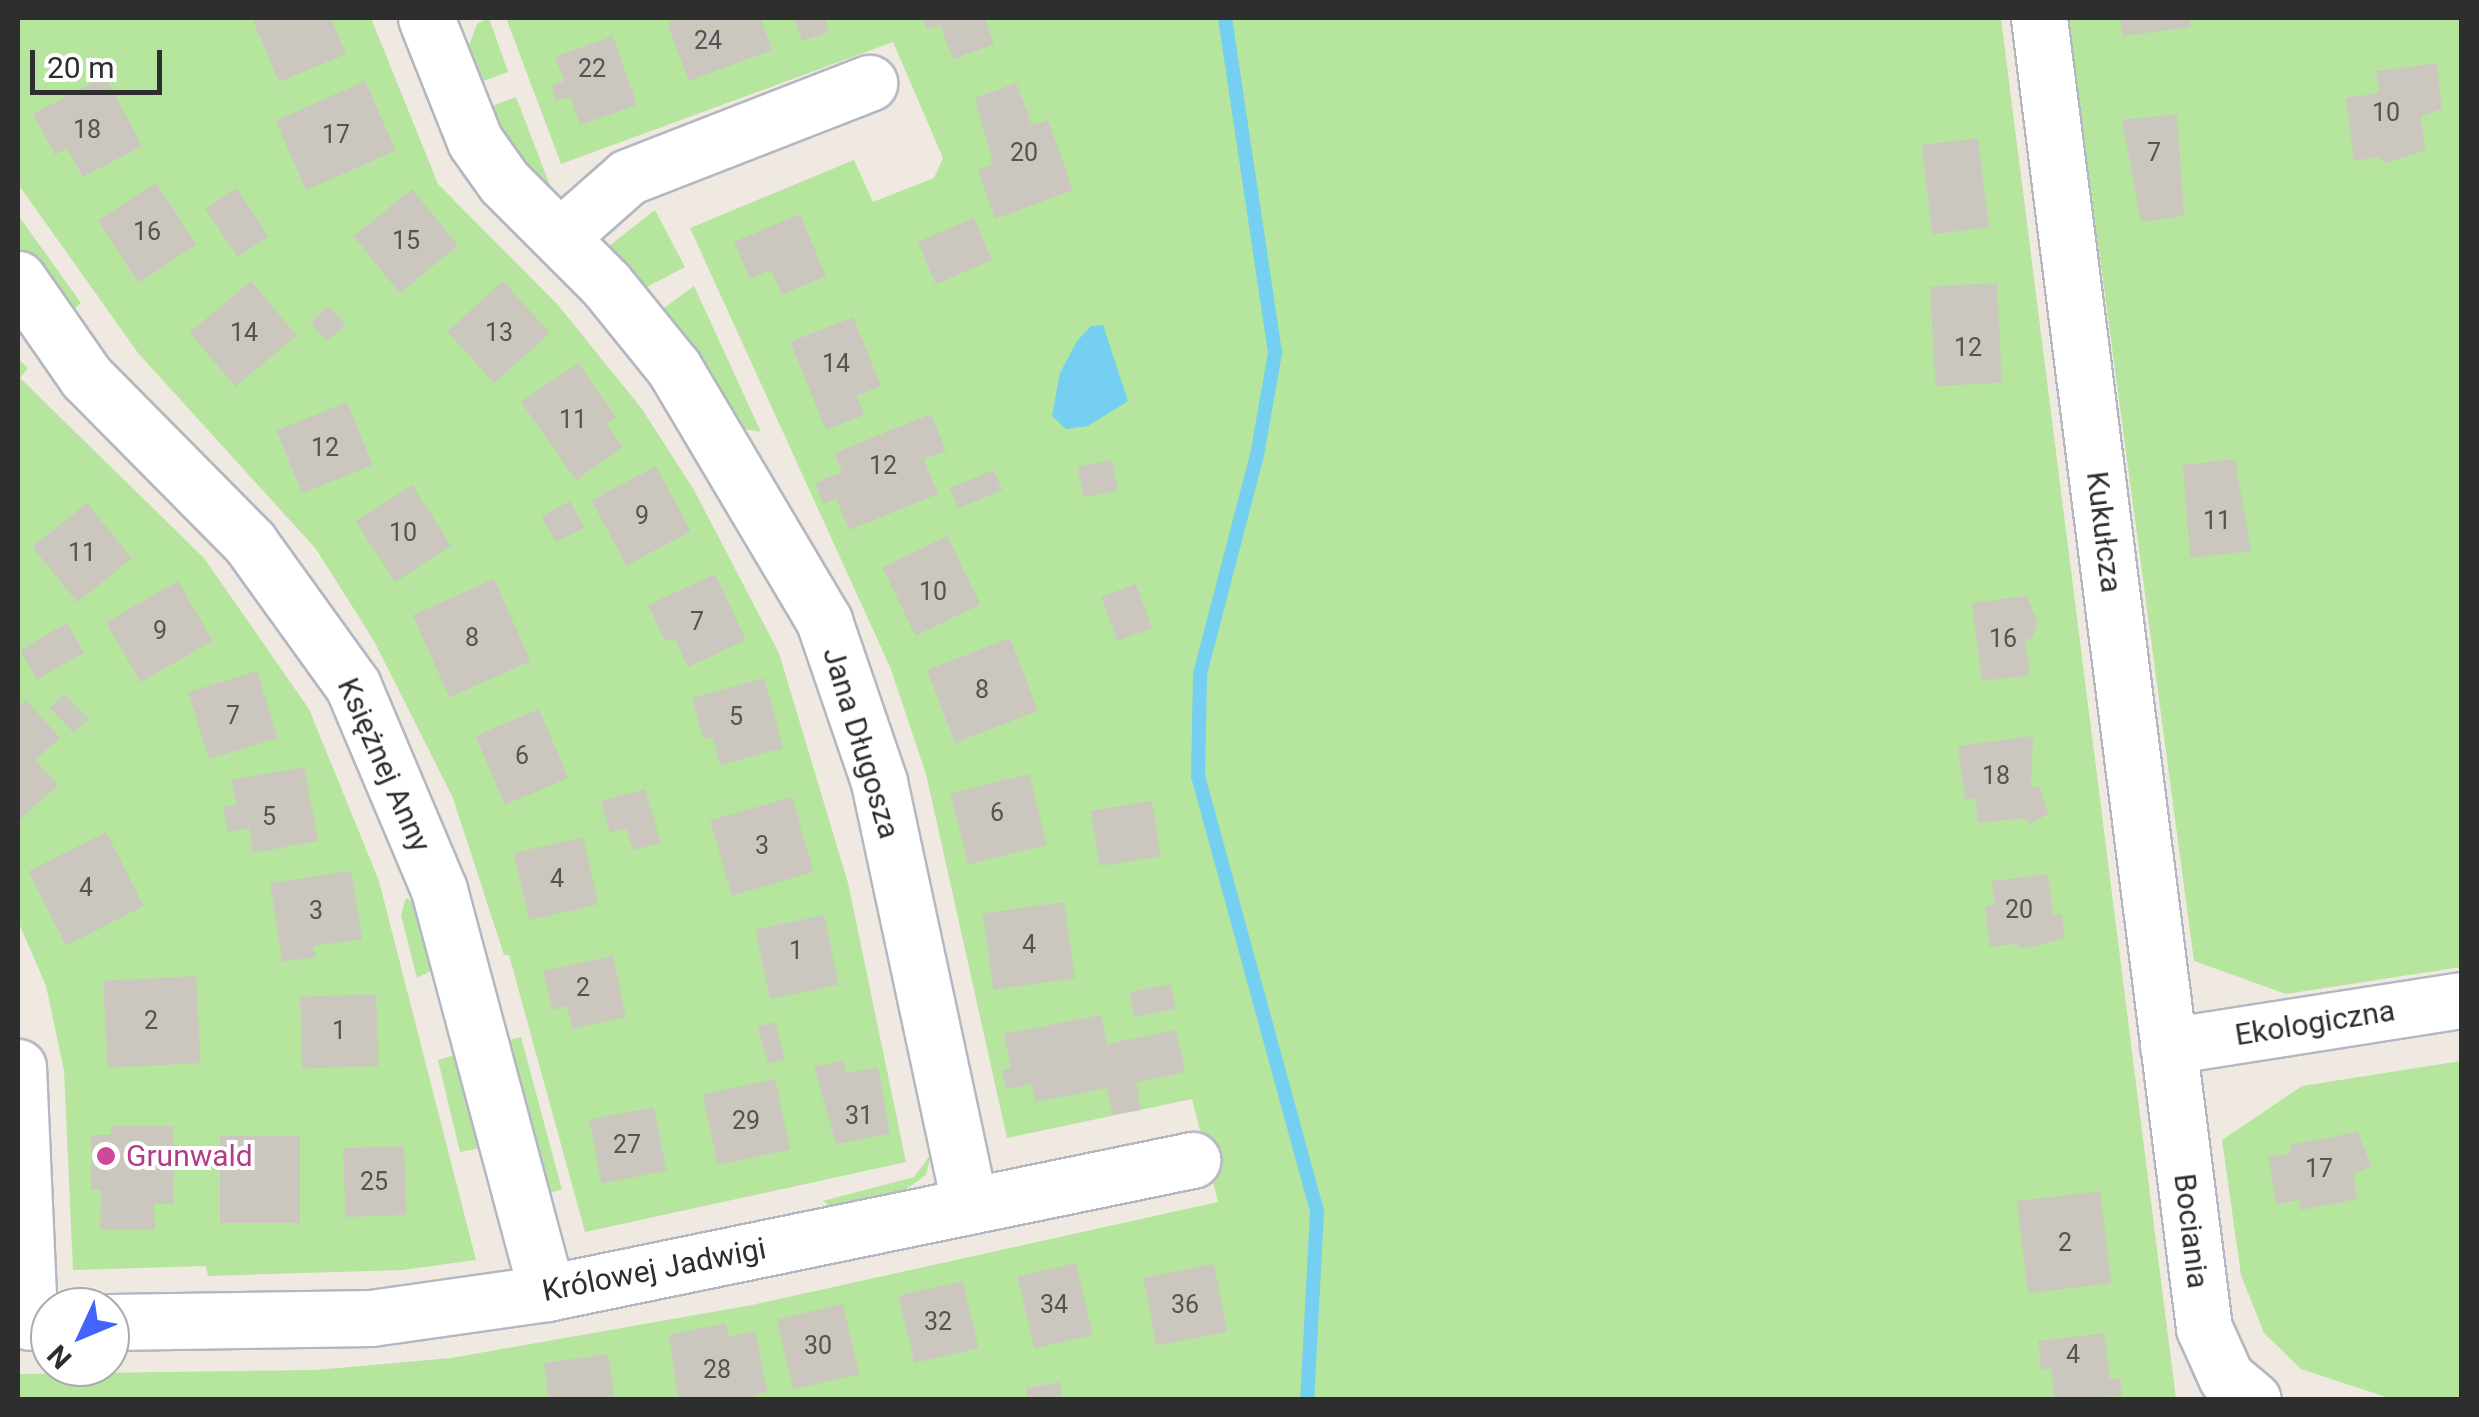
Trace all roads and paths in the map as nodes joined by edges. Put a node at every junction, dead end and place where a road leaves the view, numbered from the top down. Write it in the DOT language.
graph roads {
  1 [pos="426,18"];
  2 [pos="2039,18"];
  3 [pos="869,83"];
  4 [pos="561,236"];
  5 [pos="18,279"];
  6 [pos="18,334"];
  7 [pos="86,377"];
  8 [pos="2462,1000"];
  9 [pos="2168,1046"];
  10 [pos="18,1067"];
  11 [pos="1192,1160"];
  12 [pos="970,1205"];
  13 [pos="30,1287"];
  14 [pos="548,1293"];
  15 [pos="130,1322"];
  16 [pos="2253,1400"];
  1 -- 4 [label="street, Jana Długosza"];
  2 -- 9 [label="street, Kukułcza"];
  3 -- 4 [label="street"];
  4 -- 12 [label="street, Jana Długosza"];
  5 -- 7 [label="street, Księżnej Anny"];
  6 -- 7 [label="street"];
  7 -- 14 [label="street, Księżnej Anny"];
  8 -- 9 [label="street, Ekologiczna"];
  9 -- 16 [label="street, Bociania"];
  10 -- 13 [label="street"];
  11 -- 12 [label="street, Królowej Jadwigi"];
  12 -- 14 [label="street, Królowej Jadwigi"];
  14 -- 15 [label="street, Królowej Jadwigi"];
}
